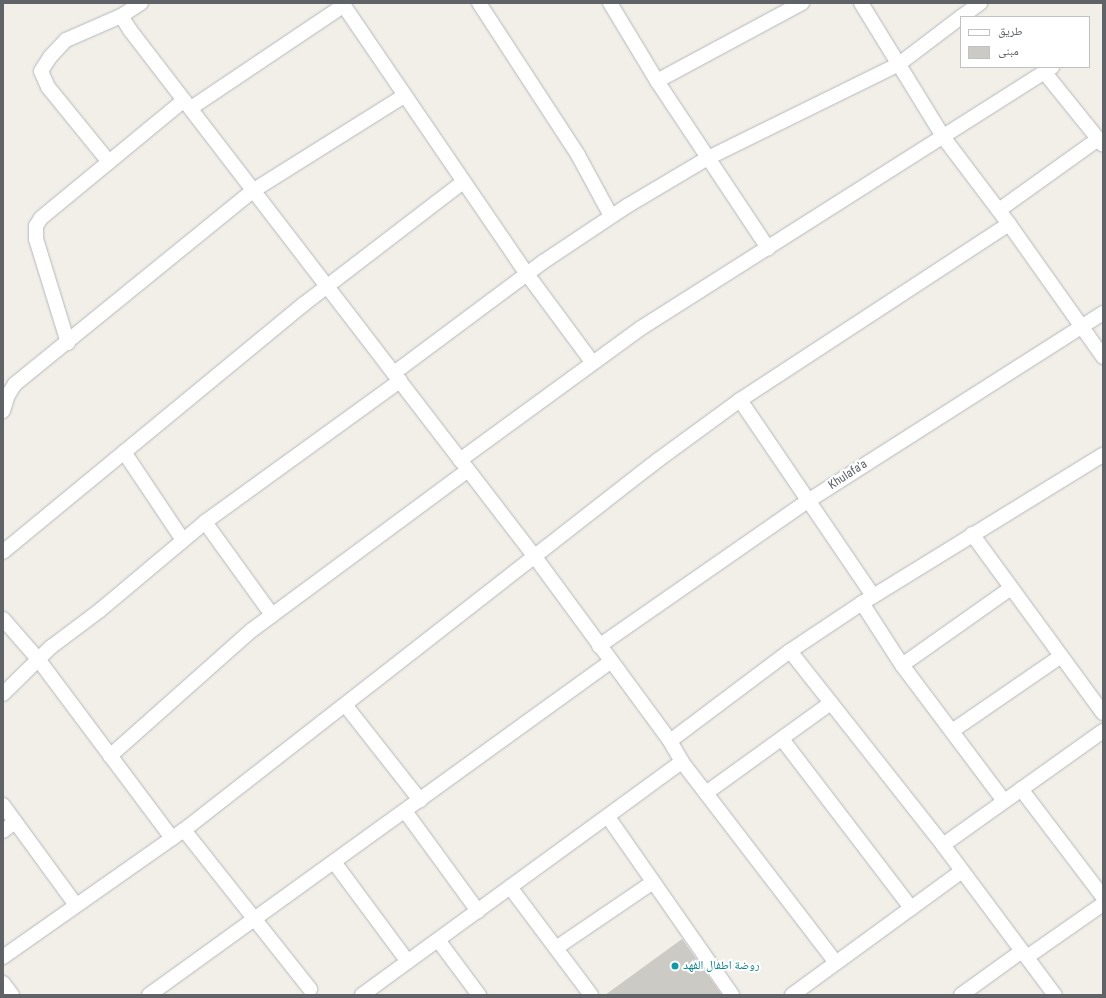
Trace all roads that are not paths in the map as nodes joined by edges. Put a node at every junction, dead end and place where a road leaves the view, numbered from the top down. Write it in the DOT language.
graph roads {
  1 [pos="141,3"];
  2 [pos="479,3"];
  3 [pos="610,3"];
  4 [pos="802,3"];
  5 [pos="861,3"];
  6 [pos="980,3"];
  7 [pos="343,4"];
  8 [pos="122,16"];
  9 [pos="962,16"];
  10 [pos="960,18"];
  11 [pos="899,64"];
  12 [pos="1049,70"];
  13 [pos="657,81"];
  14 [pos="404,96"];
  15 [pos="187,104"];
  16 [pos="944,138"];
  17 [pos="1100,142"];
  18 [pos="708,158"];
  19 [pos="109,162"];
  20 [pos="463,182"];
  21 [pos="254,190"];
  22 [pos="999,210"];
  23 [pos="612,216"];
  24 [pos="1009,224"];
  25 [pos="768,248"];
  26 [pos="527,274"];
  27 [pos="327,287"];
  28 [pos="1103,313"];
  29 [pos="1083,327"];
  30 [pos="68,343"];
  31 [pos="1103,357"];
  32 [pos="592,362"];
  33 [pos="397,377"];
  34 [pos="740,400"];
  35 [pos="3,411"];
  36 [pos="124,452"];
  37 [pos="1103,455"];
  38 [pos="464,465"];
  39 [pos="808,501"];
  40 [pos="205,522"];
  41 [pos="972,534"];
  42 [pos="183,540"];
  43 [pos="3,552"];
  44 [pos="534,557"];
  45 [pos="1011,588"];
  46 [pos="867,599"];
  47 [pos="272,615"];
  48 [pos="3,619"];
  49 [pos="599,646"];
  50 [pos="790,651"];
  51 [pos="1061,656"];
  52 [pos="38,659"];
  53 [pos="610,662"];
  54 [pos="902,665"];
  55 [pos="3,694"];
  56 [pos="831,703"];
  57 [pos="346,706"];
  58 [pos="1103,713"];
  59 [pos="1103,730"];
  60 [pos="952,731"];
  61 [pos="782,739"];
  62 [pos="670,741"];
  63 [pos="110,756"];
  64 [pos="682,762"];
  65 [pos="1021,789"];
  66 [pos="706,793"];
  67 [pos="420,800"];
  68 [pos="1004,801"];
  69 [pos="3,805"];
  70 [pos="406,811"];
  71 [pos="608,816"];
  72 [pos="15,822"];
  73 [pos="184,830"];
  74 [pos="3,831"];
  75 [pos="172,838"];
  76 [pos="942,845"];
  77 [pos="334,862"];
  78 [pos="962,871"];
  79 [pos="653,882"];
  80 [pos="510,887"];
  81 [pos="1103,897"];
  82 [pos="1103,904"];
  83 [pos="76,905"];
  84 [pos="911,908"];
  85 [pos="478,911"];
  86 [pos="254,917"];
  87 [pos="438,940"];
  88 [pos="556,948"];
  89 [pos="1024,954"];
  90 [pos="3,958"];
  91 [pos="408,962"];
  92 [pos="836,963"];
  93 [pos="3,983"];
  94 [pos="310,989"];
  95 [pos="12,995"];
  96 [pos="149,995"];
  97 [pos="362,995"];
  98 [pos="480,995"];
  99 [pos="591,995"];
  100 [pos="732,995"];
  101 [pos="792,995"];
  102 [pos="961,995"];
  103 [pos="1055,995"];
  1 -- 8 [label="street"];
  2 -- 23 [label="street"];
  3 -- 13 [label="street"];
  4 -- 13 [label="street"];
  5 -- 11 [label="street"];
  6 -- 9 [label="street"];
  7 -- 14 [label="street"];
  7 -- 15 [label="street"];
  8 -- 15 [label="street"];
  8 -- 19 [label="street"];
  10 -- 11 [label="street"];
  11 -- 16 [label="street"];
  11 -- 18 [label="street"];
  12 -- 16 [label="street"];
  12 -- 17 [label="street"];
  13 -- 18 [label="street"];
  14 -- 20 [label="street"];
  14 -- 21 [label="street"];
  15 -- 19 [label="street"];
  15 -- 21 [label="street"];
  16 -- 22 [label="street"];
  16 -- 25 [label="street"];
  17 -- 22 [label="street"];
  18 -- 23 [label="street"];
  18 -- 25 [label="street"];
  19 -- 30 [label="street"];
  20 -- 26 [label="street"];
  20 -- 27 [label="street"];
  21 -- 27 [label="street"];
  21 -- 30 [label="street"];
  22 -- 24 [label="street"];
  23 -- 26 [label="street"];
  24 -- 29 [label="street"];
  24 -- 34 [label="street"];
  25 -- 32 [label="street"];
  26 -- 32 [label="street"];
  26 -- 33 [label="street"];
  27 -- 33 [label="street"];
  27 -- 36 [label="street"];
  28 -- 29 [label="street, Khulafa'a"];
  29 -- 31 [label="street"];
  29 -- 39 [label="street, Khulafa'a"];
  30 -- 35 [label="street"];
  32 -- 38 [label="street"];
  33 -- 38 [label="street"];
  33 -- 40 [label="street"];
  34 -- 39 [label="street"];
  34 -- 44 [label="street"];
  36 -- 42 [label="street"];
  36 -- 43 [label="street"];
  37 -- 41 [label="street"];
  38 -- 44 [label="street"];
  38 -- 47 [label="street"];
  39 -- 46 [label="street"];
  39 -- 49 [label="street, Khulafa'a"];
  40 -- 42 [label="street"];
  40 -- 47 [label="street"];
  41 -- 45 [label="street"];
  41 -- 46 [label="street"];
  42 -- 52 [label="street"];
  44 -- 49 [label="street"];
  44 -- 57 [label="street"];
  45 -- 51 [label="street"];
  45 -- 54 [label="street"];
  46 -- 50 [label="street"];
  46 -- 54 [label="street"];
  47 -- 63 [label="street"];
  48 -- 52 [label="street"];
  49 -- 53 [label="street"];
  50 -- 56 [label="street"];
  50 -- 62 [label="street"];
  51 -- 58 [label="street"];
  51 -- 60 [label="street"];
  52 -- 55 [label="street"];
  52 -- 63 [label="street"];
  53 -- 62 [label="street"];
  53 -- 67 [label="street"];
  54 -- 60 [label="street"];
  56 -- 61 [label="street"];
  56 -- 76 [label="street"];
  57 -- 67 [label="street"];
  57 -- 73 [label="street"];
  59 -- 65 [label="street"];
  60 -- 68 [label="street"];
  61 -- 66 [label="street"];
  61 -- 84 [label="street"];
  62 -- 64 [label="street"];
  63 -- 75 [label="street"];
  64 -- 66 [label="street"];
  64 -- 71 [label="street"];
  65 -- 68 [label="street"];
  65 -- 81 [label="street"];
  66 -- 92 [label="street"];
  67 -- 70 [label="street"];
  68 -- 76 [label="street"];
  69 -- 72 [label="street"];
  70 -- 77 [label="street"];
  70 -- 85 [label="street"];
  71 -- 79 [label="street"];
  71 -- 80 [label="street"];
  72 -- 74 [label="street"];
  72 -- 83 [label="street"];
  73 -- 75 [label="street"];
  73 -- 86 [label="street"];
  75 -- 83 [label="street"];
  76 -- 78 [label="street"];
  77 -- 86 [label="street"];
  77 -- 91 [label="street"];
  78 -- 84 [label="street"];
  78 -- 89 [label="street"];
  79 -- 88 [label="street"];
  79 -- 100 [label="street"];
  80 -- 85 [label="street"];
  80 -- 88 [label="street"];
  82 -- 89 [label="street"];
  83 -- 90 [label="street"];
  84 -- 92 [label="street"];
  85 -- 87 [label="street"];
  86 -- 94 [label="street"];
  86 -- 96 [label="street"];
  87 -- 91 [label="street"];
  87 -- 98 [label="street"];
  88 -- 99 [label="street"];
  89 -- 102 [label="street"];
  89 -- 103 [label="street"];
  91 -- 97 [label="street"];
  92 -- 101 [label="street"];
  93 -- 95 [label="street"];
}
